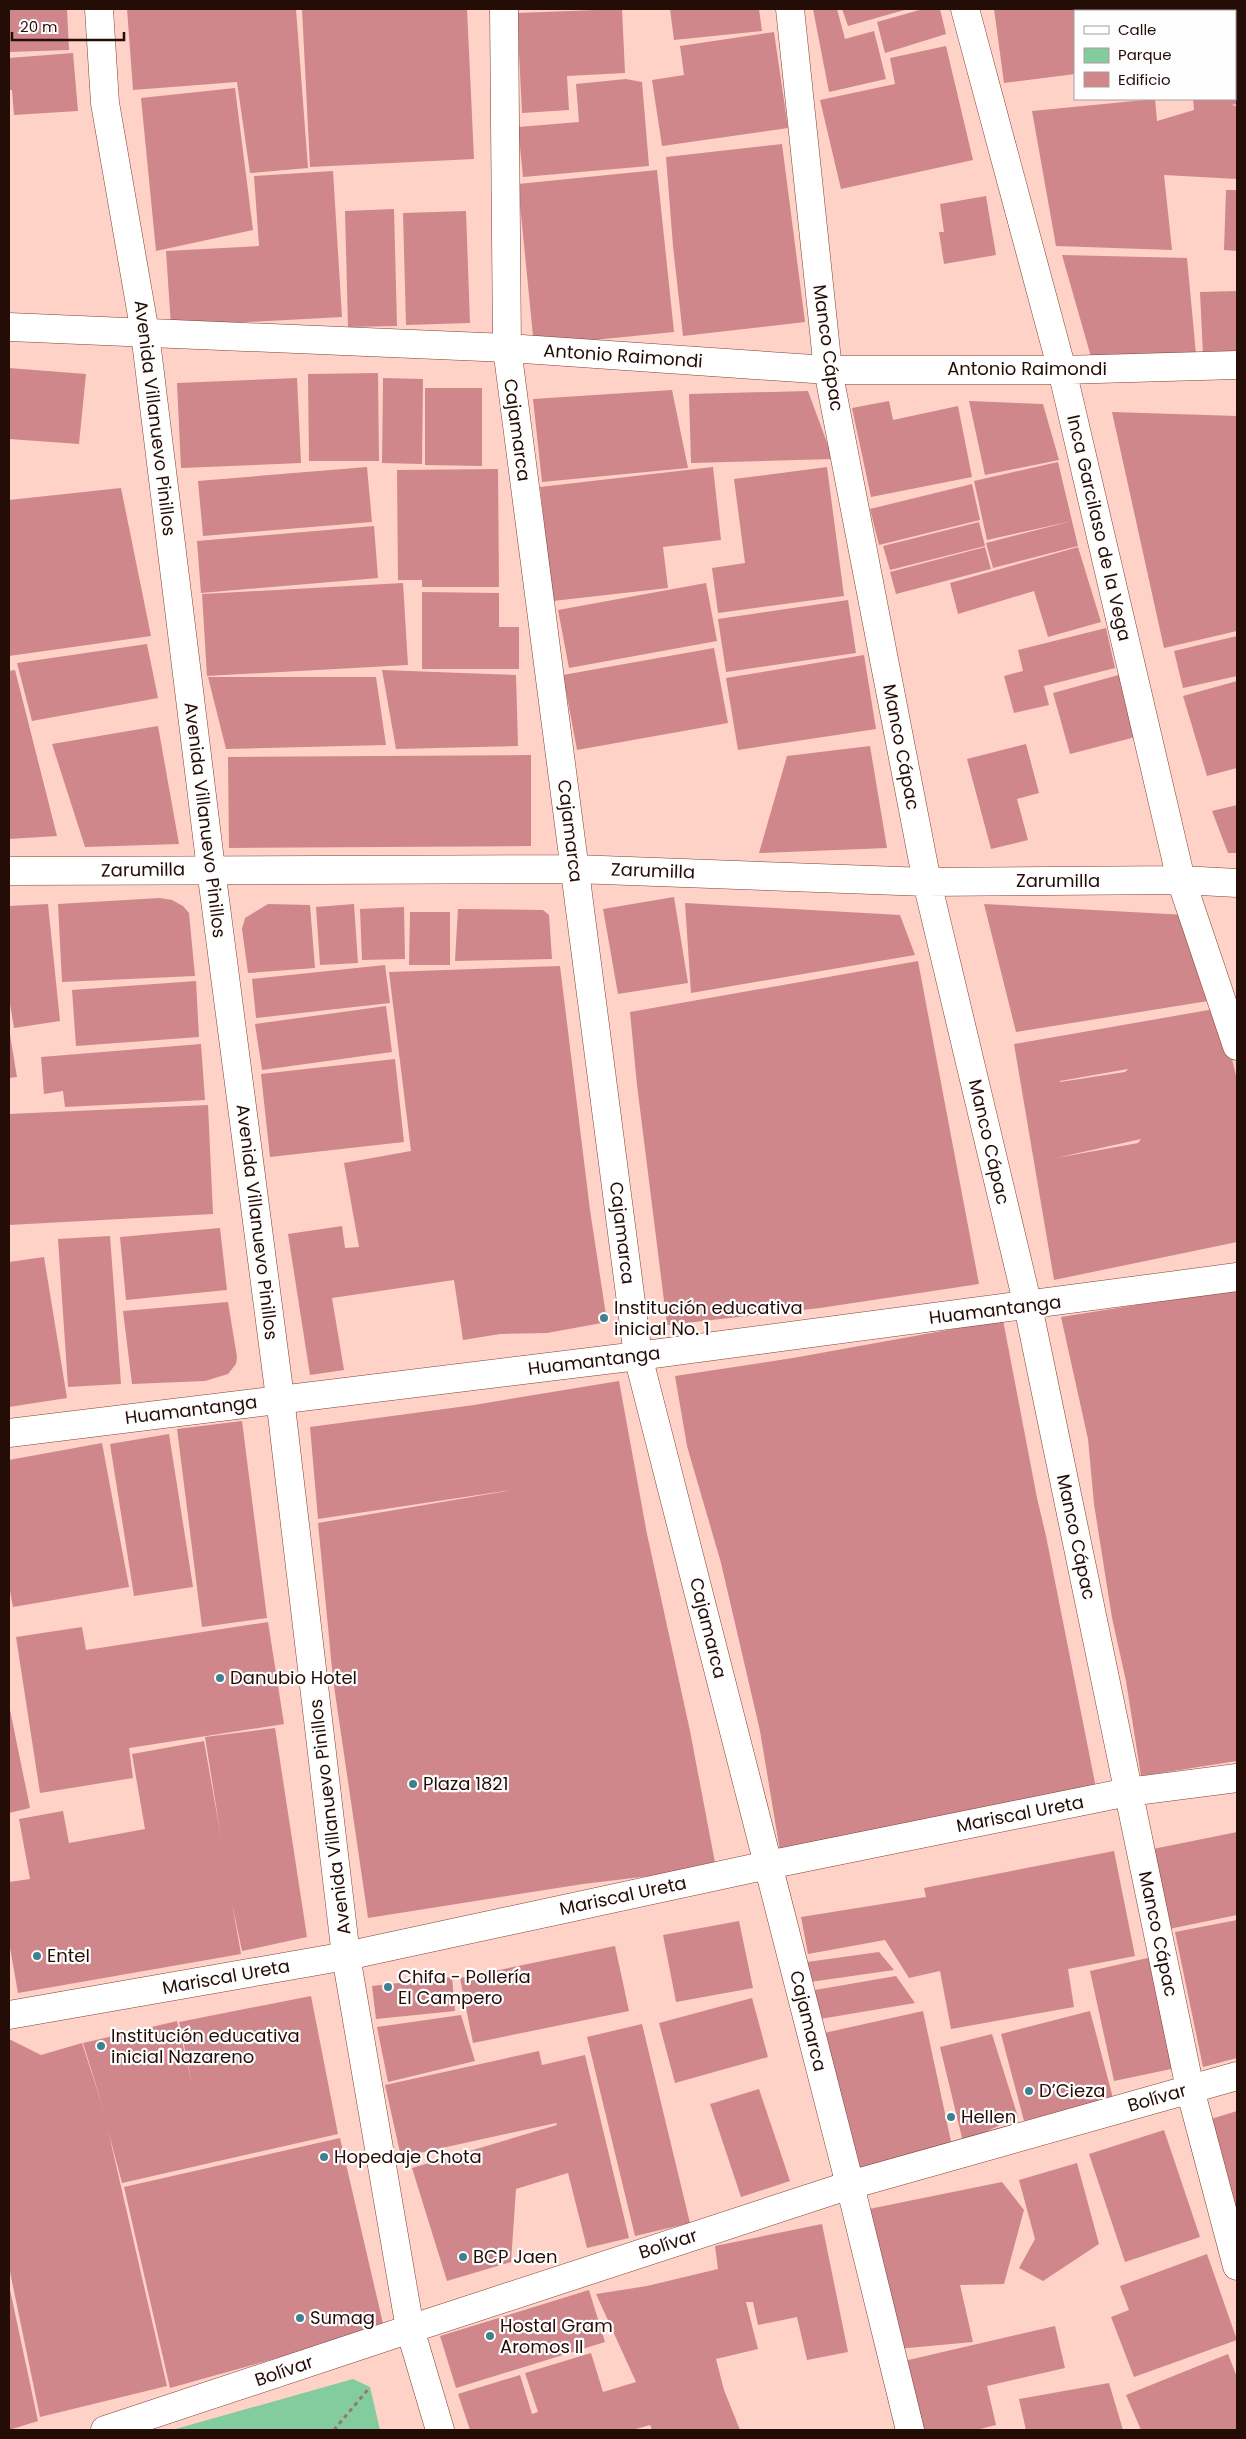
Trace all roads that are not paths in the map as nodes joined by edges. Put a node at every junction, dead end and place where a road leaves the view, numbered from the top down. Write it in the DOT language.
graph roads {
  1 [pos="99,9"];
  2 [pos="504,9"];
  3 [pos="790,9"];
  4 [pos="965,9"];
  5 [pos="9,328"];
  6 [pos="146,333"];
  7 [pos="507,348"];
  8 [pos="1237,365"];
  9 [pos="828,370"];
  10 [pos="1062,370"];
  11 [pos="575,868"];
  12 [pos="211,869"];
  13 [pos="9,871"];
  14 [pos="1181,880"];
  15 [pos="927,882"];
  16 [pos="1237,883"];
  17 [pos="1237,1046"];
  18 [pos="1237,1277"];
  19 [pos="1028,1306"];
  20 [pos="638,1356"];
  21 [pos="280,1398"];
  22 [pos="9,1433"];
  23 [pos="1237,1778"];
  24 [pos="1128,1792"];
  25 [pos="768,1865"];
  26 [pos="346,1956"];
  27 [pos="9,2015"];
  28 [pos="1237,2076"];
  29 [pos="1190,2089"];
  30 [pos="850,2185"];
  31 [pos="1237,2266"];
  32 [pos="410,2329"];
  33 [pos="104,2430"];
  34 [pos="440,2430"];
  35 [pos="910,2430"];
  1 -- 6 [label="street, Avenida Villanuevo Pinillos"];
  2 -- 7 [label="street, Cajamarca"];
  3 -- 9 [label="street, Manco Cápac"];
  4 -- 10 [label="street, Inca Garcilaso de la Vega"];
  5 -- 6 [label="street, Antonio Raimondi"];
  6 -- 7 [label="street, Antonio Raimondi"];
  6 -- 12 [label="street, Avenida Villanuevo Pinillos"];
  7 -- 9 [label="street, Antonio Raimondi"];
  7 -- 11 [label="street, Cajamarca"];
  8 -- 10 [label="street, Antonio Raimondi"];
  9 -- 10 [label="street, Antonio Raimondi"];
  9 -- 15 [label="street, Manco Cápac"];
  10 -- 14 [label="street, Inca Garcilaso de la Vega"];
  11 -- 12 [label="street, Zarumilla"];
  11 -- 15 [label="street, Zarumilla"];
  11 -- 20 [label="street, Cajamarca"];
  12 -- 13 [label="street, Zarumilla"];
  12 -- 21 [label="street, Avenida Villanuevo Pinillos"];
  14 -- 15 [label="street, Zarumilla"];
  14 -- 16 [label="street, Zarumilla"];
  14 -- 17 [label="street, Inca Garcilaso de la Vega"];
  15 -- 19 [label="street, Manco Cápac"];
  18 -- 19 [label="street, Huamantanga"];
  19 -- 20 [label="street, Huamantanga"];
  19 -- 24 [label="street, Manco Cápac"];
  20 -- 21 [label="street, Huamantanga"];
  20 -- 25 [label="street, Cajamarca"];
  21 -- 22 [label="street, Huamantanga"];
  21 -- 26 [label="street, Avenida Villanuevo Pinillos"];
  23 -- 24 [label="street, Mariscal Ureta"];
  24 -- 25 [label="street, Mariscal Ureta"];
  24 -- 29 [label="street, Manco Cápac"];
  25 -- 26 [label="street, Mariscal Ureta"];
  25 -- 30 [label="street, Cajamarca"];
  26 -- 27 [label="street, Mariscal Ureta"];
  26 -- 32 [label="street, Avenida Villanuevo Pinillos"];
  28 -- 29 [label="street, Bolívar"];
  29 -- 30 [label="street, Bolívar"];
  29 -- 31 [label="street, Manco Cápac"];
  30 -- 32 [label="street, Bolívar"];
  30 -- 35 [label="street, Cajamarca"];
  32 -- 33 [label="street, Bolívar"];
  32 -- 34 [label="street, Avenida Villanuevo Pinillos"];
}
